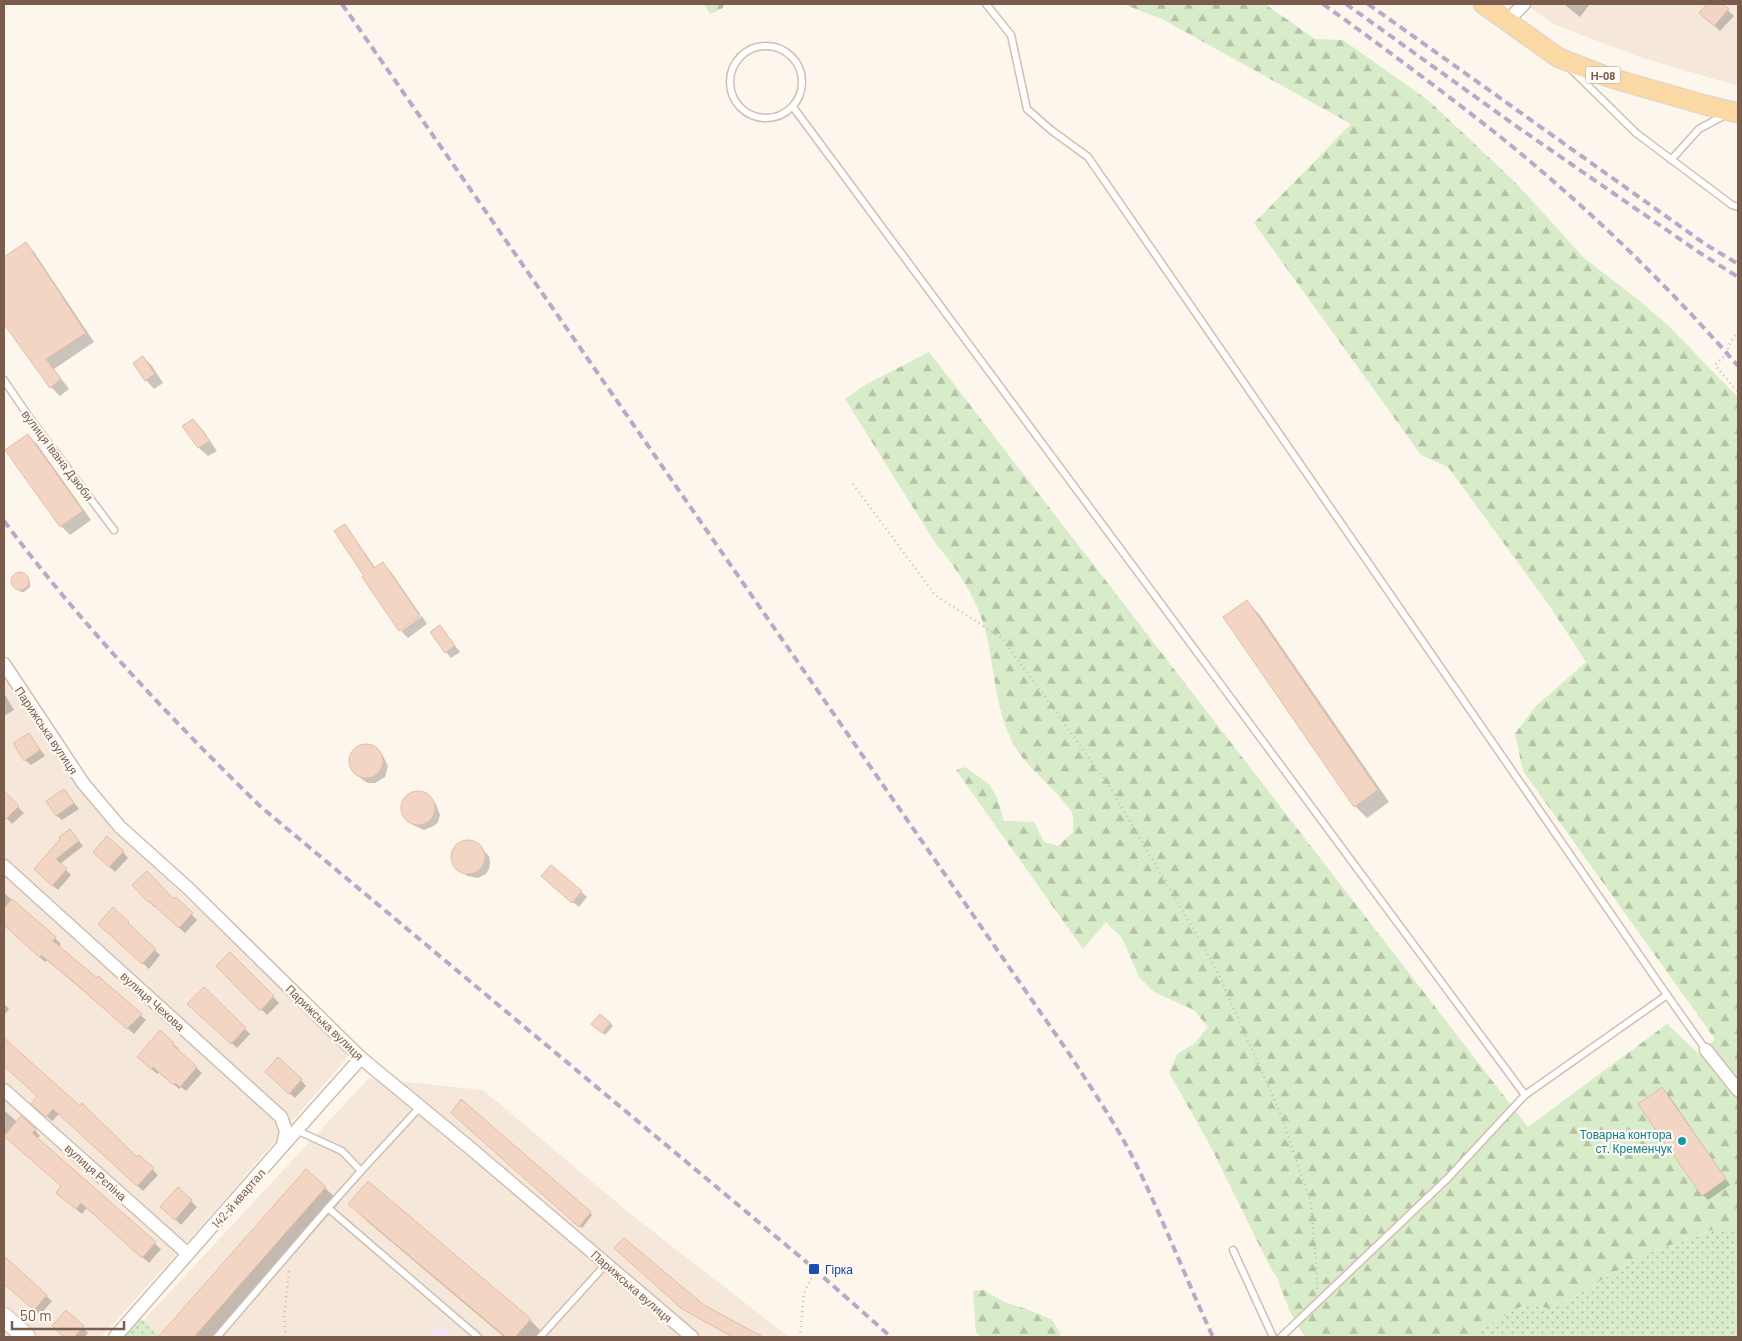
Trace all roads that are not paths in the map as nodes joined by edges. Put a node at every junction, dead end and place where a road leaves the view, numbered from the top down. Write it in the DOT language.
graph roads {
  1 [pos="986,4"];
  2 [pos="1483,4"];
  3 [pos="1524,4"];
  4 [pos="1507,21"];
  5 [pos="1559,58"];
  6 [pos="793,107"];
  7 [pos="1734,112"];
  8 [pos="1671,160"];
  9 [pos="1738,208"];
  10 [pos="4,380"];
  11 [pos="114,530"];
  12 [pos="4,664"];
  13 [pos="4,866"];
  14 [pos="1668,994"];
  15 [pos="1706,1050"];
  16 [pos="361,1058"];
  17 [pos="4,1090"];
  18 [pos="1738,1090"];
  19 [pos="1525,1095"];
  20 [pos="420,1107"];
  21 [pos="296,1130"];
  22 [pos="283,1144"];
  23 [pos="361,1171"];
  24 [pos="328,1208"];
  25 [pos="1233,1250"];
  26 [pos="188,1254"];
  27 [pos="606,1264"];
  28 [pos="4,1317"];
  29 [pos="26,1337"];
  30 [pos="115,1337"];
  31 [pos="216,1337"];
  32 [pos="478,1337"];
  33 [pos="540,1337"];
  34 [pos="692,1337"];
  35 [pos="1274,1337"];
  36 [pos="1281,1337"];
  1 -- 14 [label="lane"];
  2 -- 4 [label="main road, Н-08"];
  3 -- 4 [label="street"];
  4 -- 5 [label="main road, Н-08"];
  5 -- 7 [label="main road, Н-08"];
  5 -- 8 [label="lane"];
  6 -- 6 [label="lane"];
  6 -- 19 [label="lane"];
  7 -- 8 [label="lane"];
  8 -- 9 [label="lane"];
  10 -- 11 [label="lane, вулиця Івана Дзюби"];
  12 -- 16 [label="street, Парижська вулиця"];
  13 -- 22 [label="street, вулиця Чехова"];
  14 -- 15 [label="lane"];
  14 -- 19 [label="lane"];
  15 -- 18 [label="street"];
  16 -- 20 [label="street, Парижська вулиця"];
  16 -- 21 [label="street, 142-й квартал"];
  17 -- 26 [label="street, вулиця Рєпіна"];
  19 -- 36 [label="lane"];
  20 -- 23 [label="lane"];
  20 -- 27 [label="street, Парижська вулиця"];
  21 -- 22 [label="street, 142-й квартал"];
  21 -- 23 [label="lane"];
  22 -- 26 [label="street, 142-й квартал"];
  23 -- 24 [label="lane"];
  24 -- 31 [label="lane"];
  24 -- 32 [label="lane"];
  25 -- 35 [label="lane"];
  26 -- 30 [label="street, 142-й квартал"];
  27 -- 33 [label="lane"];
  27 -- 34 [label="street, Парижська вулиця"];
  28 -- 29 [label="street"];
}
